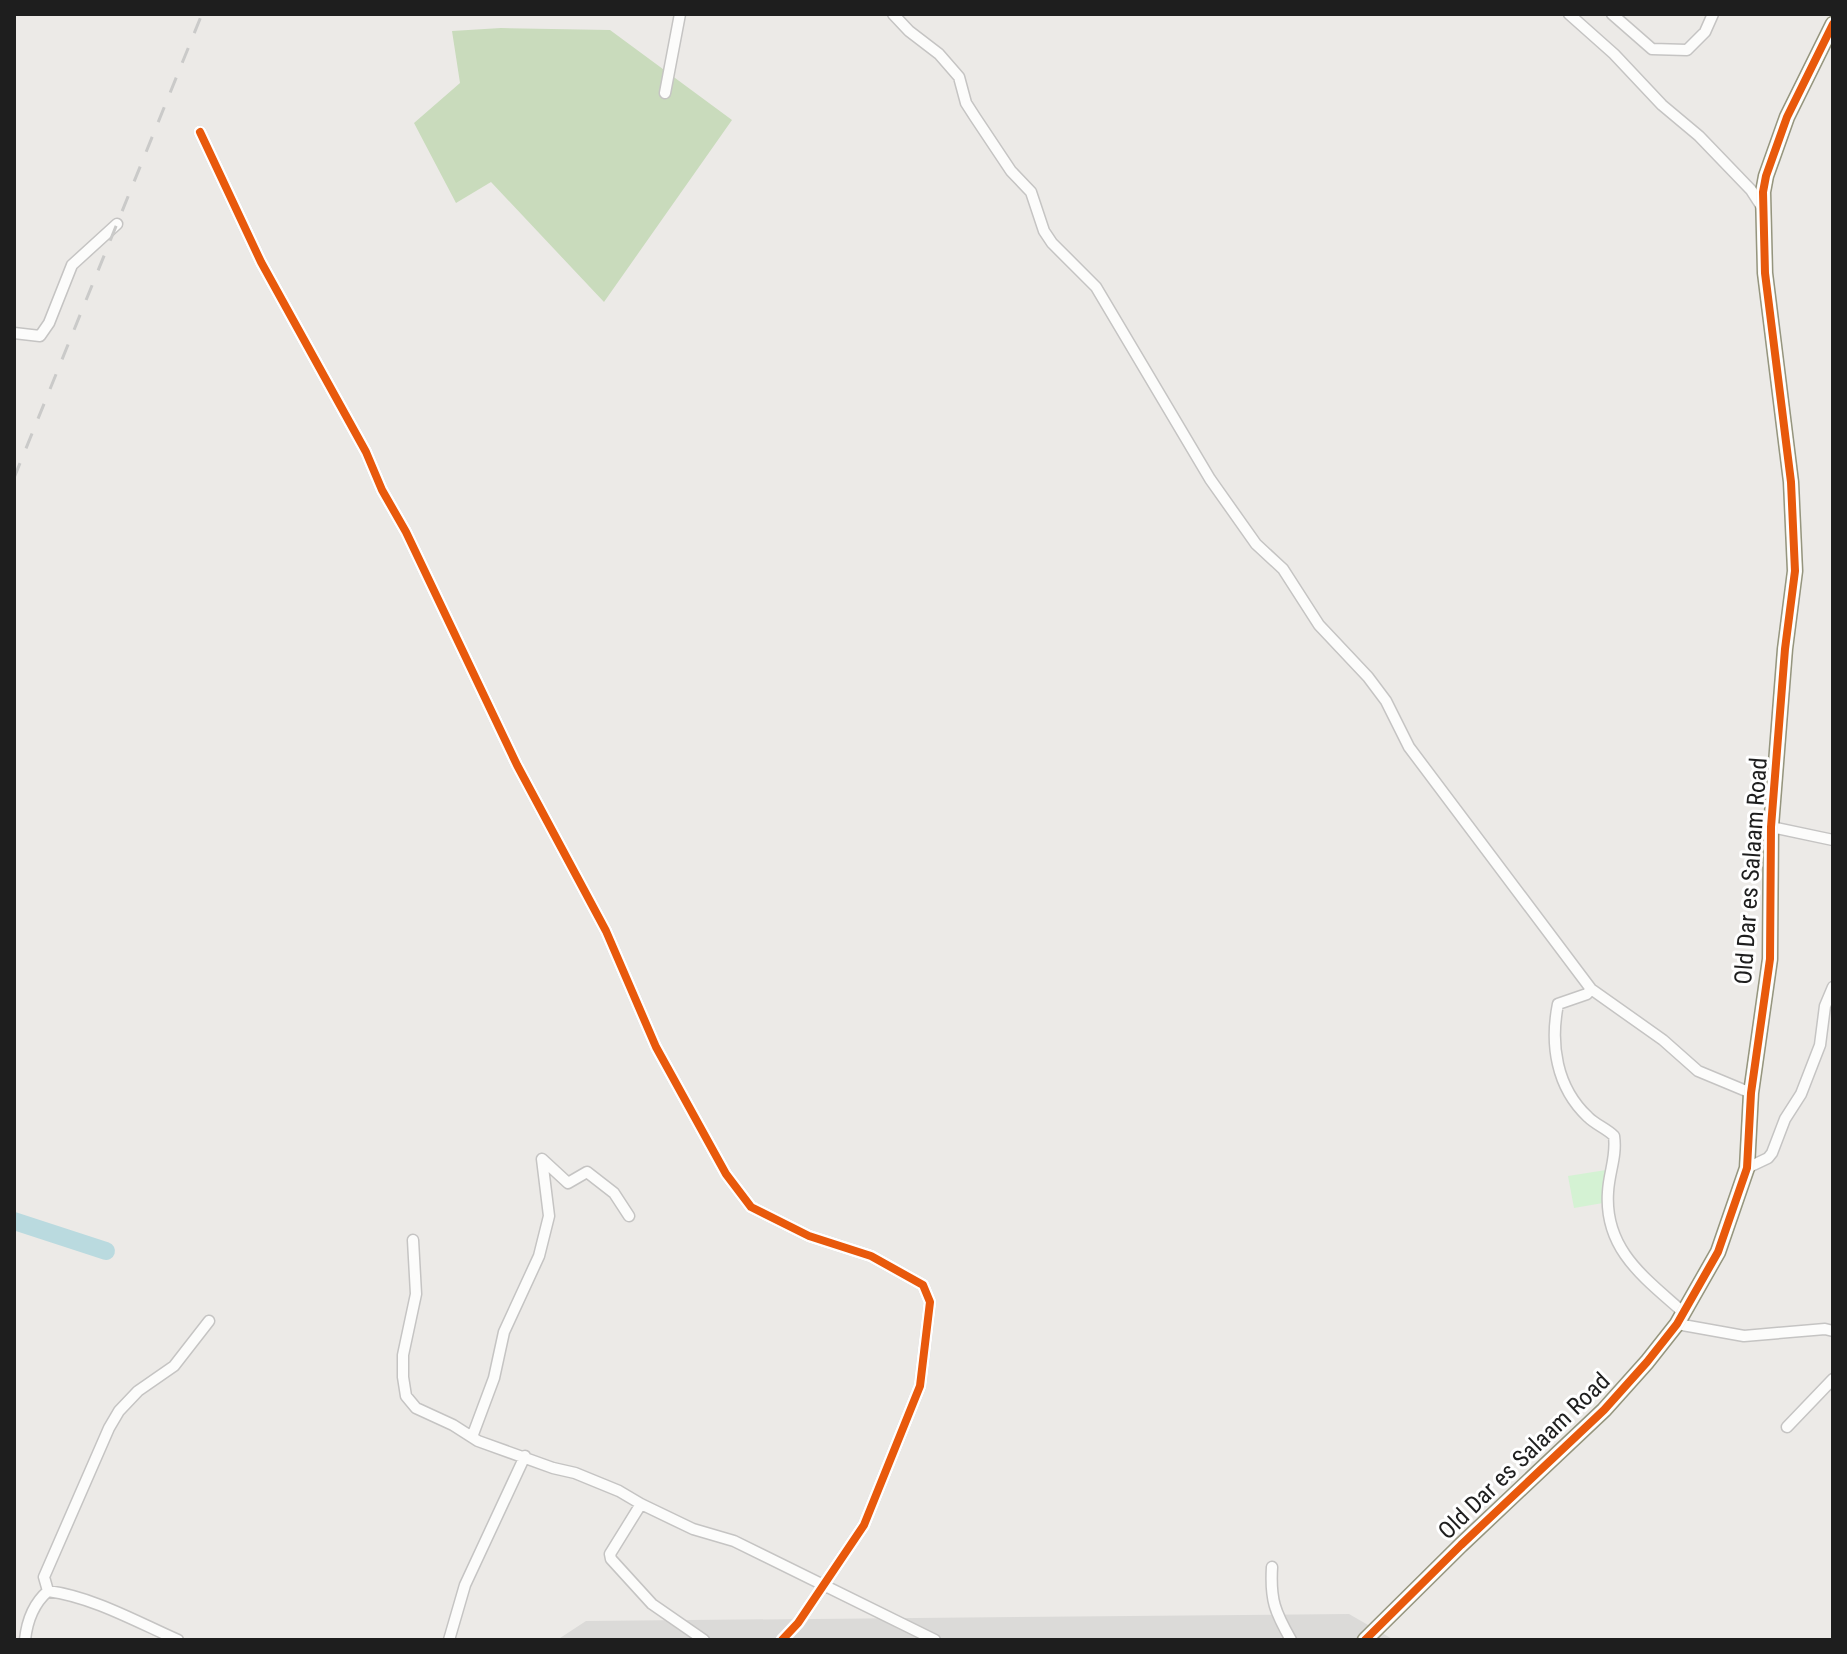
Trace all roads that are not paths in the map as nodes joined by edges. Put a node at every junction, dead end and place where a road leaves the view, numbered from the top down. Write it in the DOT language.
graph roads {
  1 [pos="680,14"];
  2 [pos="893,14"];
  3 [pos="1569,14"];
  4 [pos="1612,14"];
  5 [pos="1713,14"];
  6 [pos="1833,24"];
  7 [pos="665,93"];
  8 [pos="200,132"];
  9 [pos="1762,207"];
  10 [pos="117,224"];
  11 [pos="14,333"];
  12 [pos="1771,827"];
  13 [pos="1833,840"];
  14 [pos="1833,987"];
  15 [pos="1591,989"];
  16 [pos="1751,1093"];
  17 [pos="1747,1168"];
  18 [pos="629,1216"];
  19 [pos="413,1240"];
  20 [pos="1680,1318"];
  21 [pos="209,1321"];
  22 [pos="1833,1331"];
  23 [pos="1833,1379"];
  24 [pos="1787,1427"];
  25 [pos="472,1437"];
  26 [pos="525,1456"];
  27 [pos="641,1504"];
  28 [pos="1272,1567"];
  29 [pos="822,1586"];
  30 [pos="48,1591"];
  31 [pos="25,1640"];
  32 [pos="178,1640"];
  33 [pos="449,1640"];
  34 [pos="704,1640"];
  35 [pos="782,1640"];
  36 [pos="935,1640"];
  37 [pos="1291,1640"];
  38 [pos="1365,1640"];
  1 -- 7 [label="street"];
  2 -- 15 [label="street"];
  3 -- 9 [label="street"];
  4 -- 5 [label="street"];
  6 -- 9 [label="street, Old Dar es Salaam Road"];
  8 -- 29 [label="street"];
  9 -- 12 [label="street, Old Dar es Salaam Road"];
  10 -- 11 [label="street"];
  12 -- 13 [label="street"];
  12 -- 16 [label="street, Old Dar es Salaam Road"];
  14 -- 17 [label="street"];
  15 -- 16 [label="street"];
  15 -- 20 [label="street"];
  16 -- 17 [label="street, Old Dar es Salaam Road"];
  17 -- 20 [label="street, Old Dar es Salaam Road"];
  18 -- 25 [label="street"];
  19 -- 25 [label="street"];
  20 -- 22 [label="street"];
  20 -- 38 [label="street, Old Dar es Salaam Road"];
  21 -- 30 [label="street"];
  23 -- 24 [label="street"];
  25 -- 26 [label="street"];
  26 -- 27 [label="street"];
  26 -- 33 [label="street"];
  27 -- 29 [label="street"];
  27 -- 34 [label="street"];
  28 -- 37 [label="street"];
  29 -- 35 [label="street"];
  29 -- 36 [label="street"];
  30 -- 31 [label="street"];
  30 -- 32 [label="street"];
}
